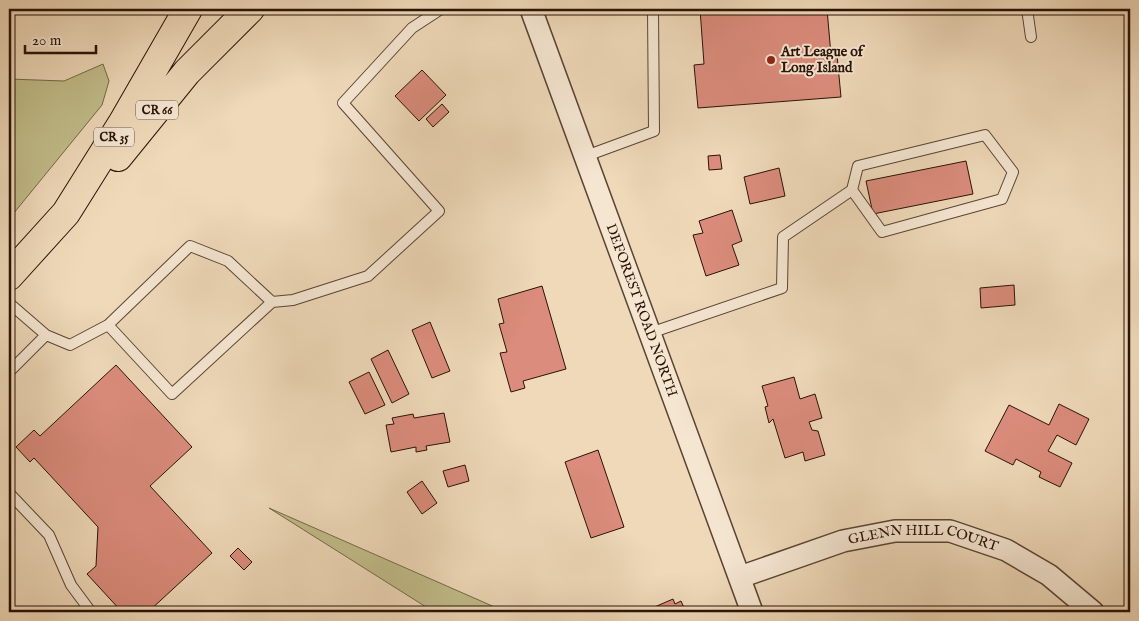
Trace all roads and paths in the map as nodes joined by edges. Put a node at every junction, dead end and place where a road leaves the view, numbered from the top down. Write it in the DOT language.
graph roads {
  1 [pos="250,9"];
  2 [pos="441,9"];
  3 [pos="531,9"];
  4 [pos="653,9"];
  5 [pos="1027,9"];
  6 [pos="188,10"];
  7 [pos="1031,37"];
  8 [pos="586,156"];
  9 [pos="852,190"];
  10 [pos="66,213"];
  11 [pos="9,276"];
  12 [pos="9,302"];
  13 [pos="272,302"];
  14 [pos="108,325"];
  15 [pos="650,333"];
  16 [pos="46,335"];
  17 [pos="9,372"];
  18 [pos="9,493"];
  19 [pos="740,577"];
  20 [pos="92,612"];
  21 [pos="752,612"];
  22 [pos="1093,612"];
  1 -- 10 [label="main road, CR 66"];
  2 -- 13 [label="lane"];
  3 -- 8 [label="street, DEFOREST ROAD NORTH"];
  4 -- 8 [label="lane"];
  5 -- 7 [label="lane"];
  6 -- 10 [label="main road, CR 35"];
  8 -- 15 [label="street, DEFOREST ROAD NORTH"];
  9 -- 9 [label="lane"];
  9 -- 15 [label="lane"];
  10 -- 11 [label="main road, CR 35"];
  12 -- 16 [label="lane"];
  13 -- 14 [label="lane"];
  13 -- 14 [label="lane"];
  14 -- 16 [label="lane"];
  15 -- 19 [label="street, DEFOREST ROAD NORTH"];
  16 -- 17 [label="lane"];
  18 -- 20 [label="lane"];
  19 -- 21 [label="street, DEFOREST ROAD NORTH"];
  19 -- 22 [label="street, GLENN HILL COURT"];
}
